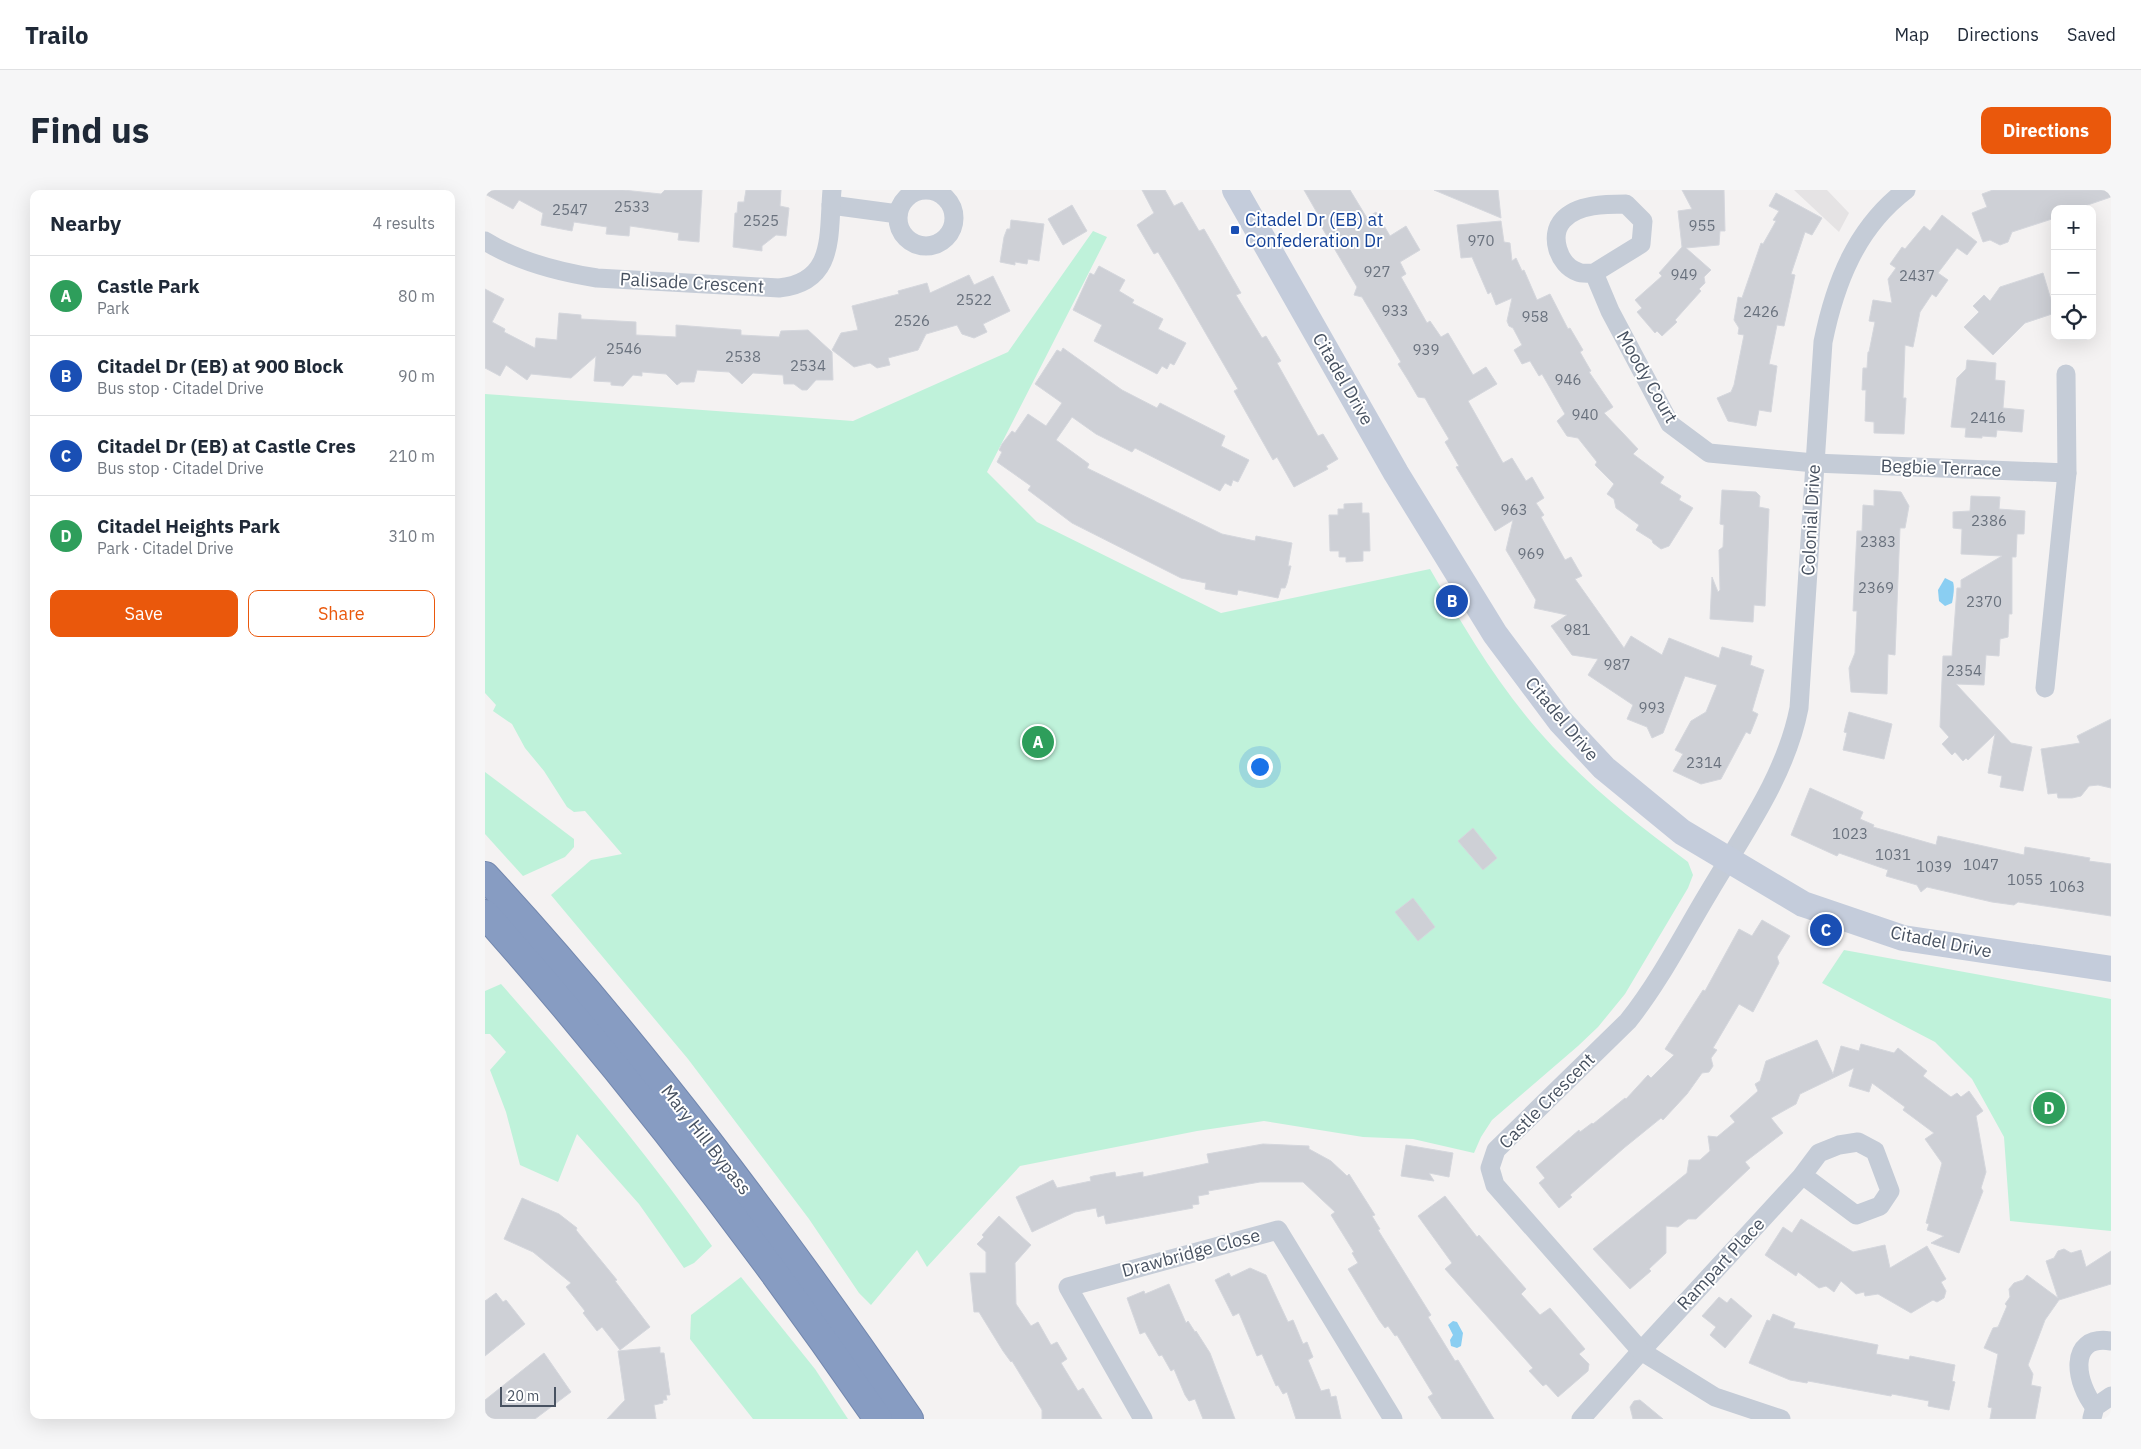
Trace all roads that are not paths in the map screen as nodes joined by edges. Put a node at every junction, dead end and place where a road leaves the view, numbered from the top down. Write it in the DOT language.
graph roads {
  1 [pos="1235,190"];
  2 [pos="1905,190"];
  3 [pos="832,198"];
  4 [pos="898,214"];
  5 [pos="485,241"];
  6 [pos="1594,273"];
  7 [pos="2066,374"];
  8 [pos="1814,464"];
  9 [pos="2067,473"];
  10 [pos="2045,688"];
  11 [pos="1730,859"];
  12 [pos="485,876"];
  13 [pos="485,914"];
  14 [pos="2111,970"];
  15 [pos="1801,1177"];
  16 [pos="2111,1341"];
  17 [pos="1641,1351"];
  18 [pos="2111,1396"];
  19 [pos="2094,1413"];
  20 [pos="878,1419"];
  21 [pos="909,1419"];
  22 [pos="1143,1419"];
  23 [pos="1393,1419"];
  24 [pos="1581,1419"];
  25 [pos="1781,1419"];
  1 -- 11 [label="street, Citadel Drive"];
  2 -- 8 [label="street, Colonial Drive"];
  3 -- 4 [label="street"];
  3 -- 5 [label="street, Palisade Crescent"];
  6 -- 6 [label="street"];
  6 -- 8 [label="street, Moody Court"];
  7 -- 9 [label="street"];
  8 -- 9 [label="street, Begbie Terrace"];
  8 -- 11 [label="street, Colonial Drive"];
  9 -- 10 [label="street"];
  11 -- 14 [label="street, Citadel Drive"];
  11 -- 17 [label="street, Castle Crescent"];
  12 -- 21 [label="highway, Mary Hill Bypass"];
  13 -- 20 [label="highway, Mary Hill Bypass"];
  15 -- 15 [label="street, Rampart Place"];
  15 -- 17 [label="street, Rampart Place"];
  16 -- 19 [label="street"];
  17 -- 24 [label="street"];
  17 -- 25 [label="street, Castle Crescent"];
  18 -- 19 [label="street"];
  22 -- 23 [label="street, Drawbridge Close"];
}
